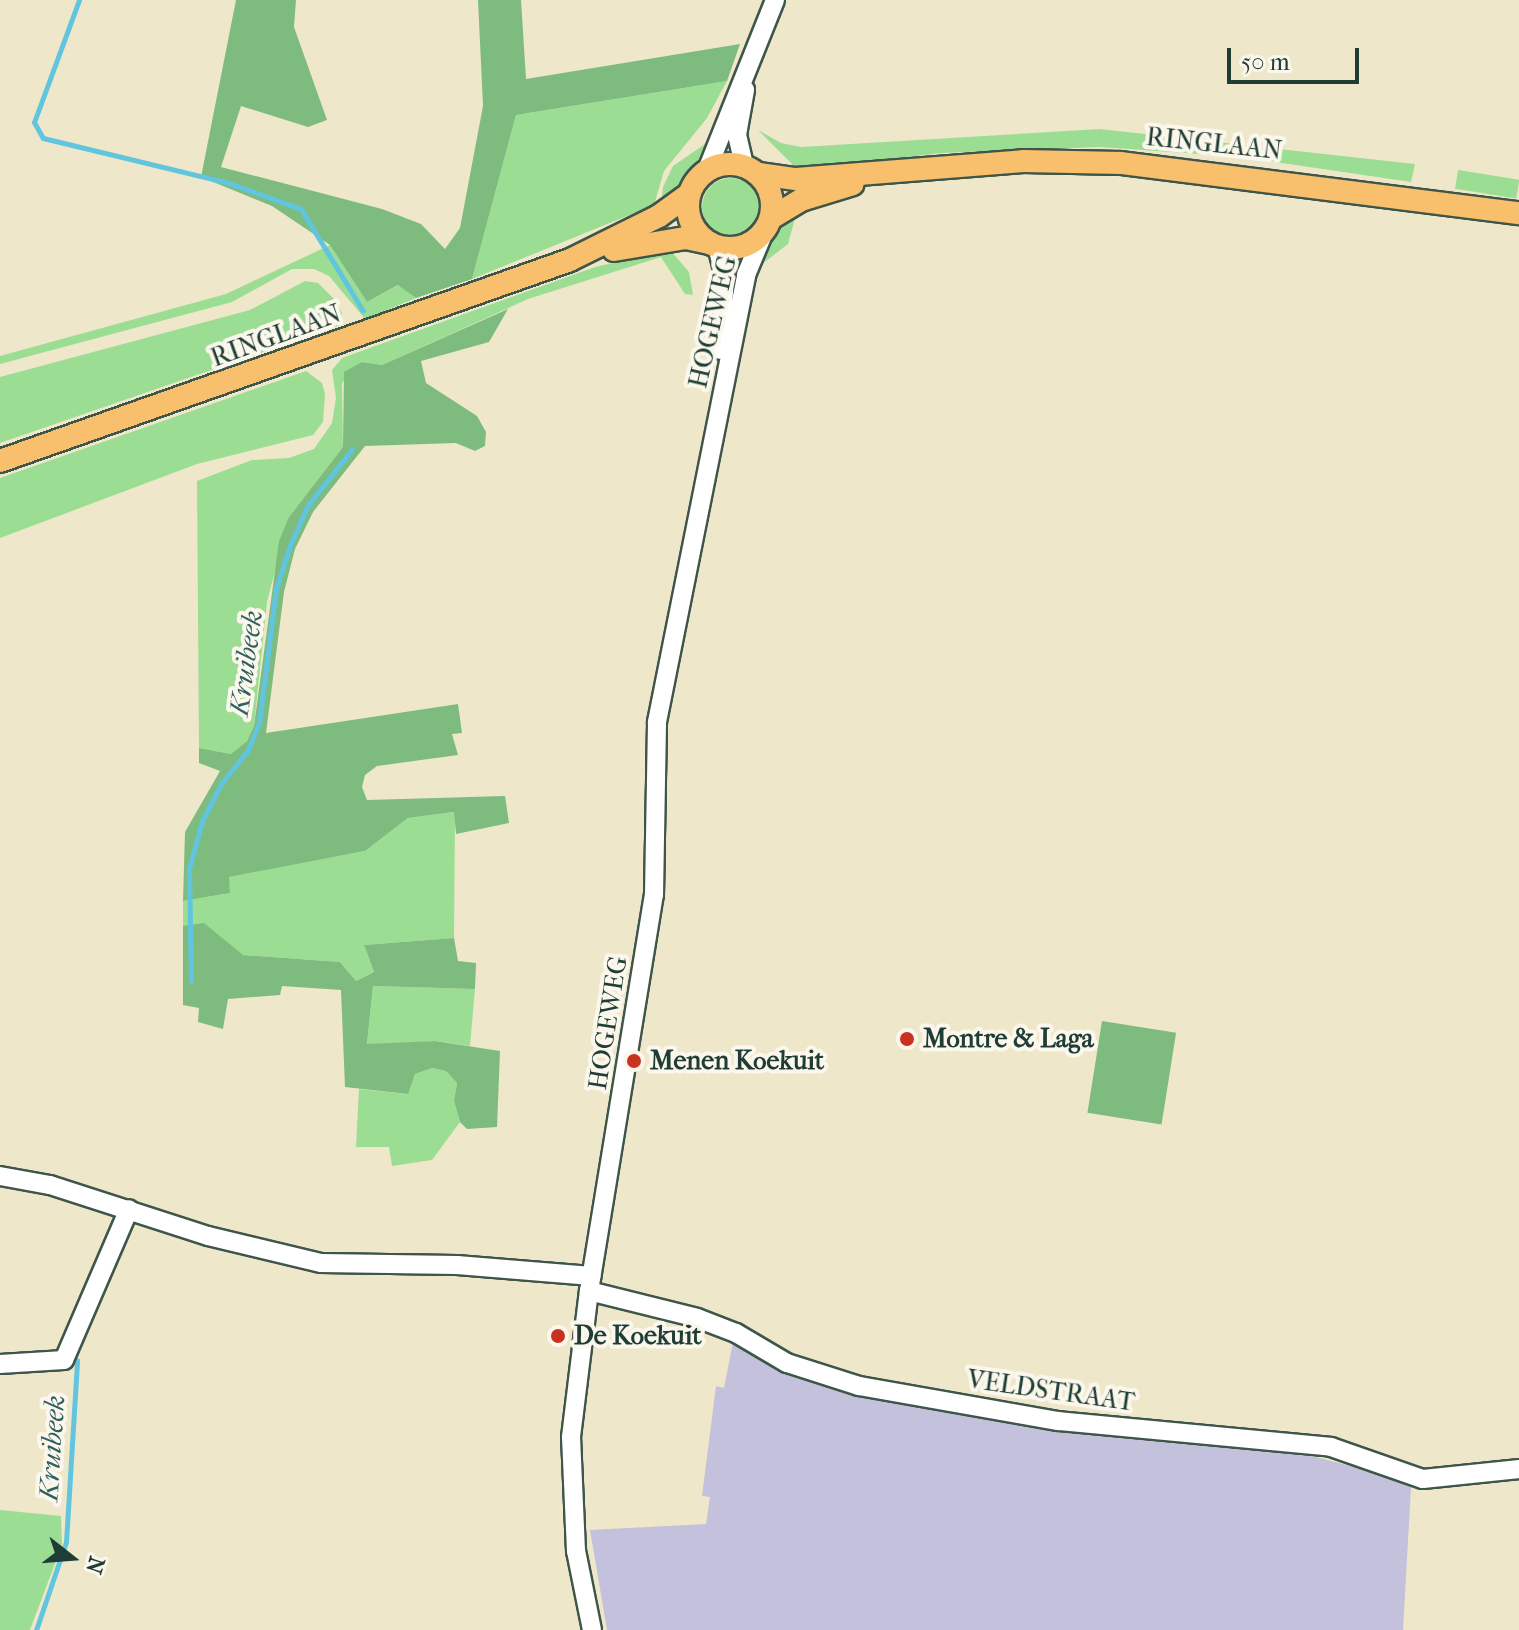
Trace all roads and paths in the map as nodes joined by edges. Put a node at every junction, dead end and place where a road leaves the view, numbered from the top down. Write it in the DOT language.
graph roads {
  1 [pos="775,0"];
  2 [pos="748,67"];
  3 [pos="752,169"];
  4 [pos="707,170"];
  5 [pos="900,170"];
  6 [pos="689,194"];
  7 [pos="1519,213"];
  8 [pos="768,225"];
  9 [pos="714,245"];
  10 [pos="570,260"];
  11 [pos="715,425"];
  12 [pos="0,461"];
  13 [pos="0,1176"];
  14 [pos="129,1209"];
  15 [pos="590,1284"];
  16 [pos="0,1364"];
  17 [pos="1519,1469"];
  18 [pos="592,1630"];
  1 -- 2 [label="street"];
  2 -- 3 [label="street"];
  2 -- 4 [label="street"];
  3 -- 4 [label="main road, RINGLAAN"];
  3 -- 5 [label="main road, RINGLAAN"];
  3 -- 8 [label="main road"];
  4 -- 6 [label="main road, RINGLAAN"];
  5 -- 7 [label="main road, RINGLAAN"];
  5 -- 8 [label="main road, RINGLAAN"];
  6 -- 9 [label="main road"];
  6 -- 10 [label="main road, RINGLAAN"];
  8 -- 9 [label="main road, RINGLAAN"];
  8 -- 11 [label="street, HOGEWEG"];
  9 -- 10 [label="main road, RINGLAAN"];
  9 -- 11 [label="street, HOGEWEG"];
  10 -- 12 [label="main road, RINGLAAN"];
  11 -- 15 [label="street, HOGEWEG"];
  13 -- 14 [label="street, VELDSTRAAT"];
  14 -- 15 [label="street, VELDSTRAAT"];
  14 -- 16 [label="street"];
  15 -- 17 [label="street, VELDSTRAAT"];
  15 -- 18 [label="street, HOGEWEG"];
}
